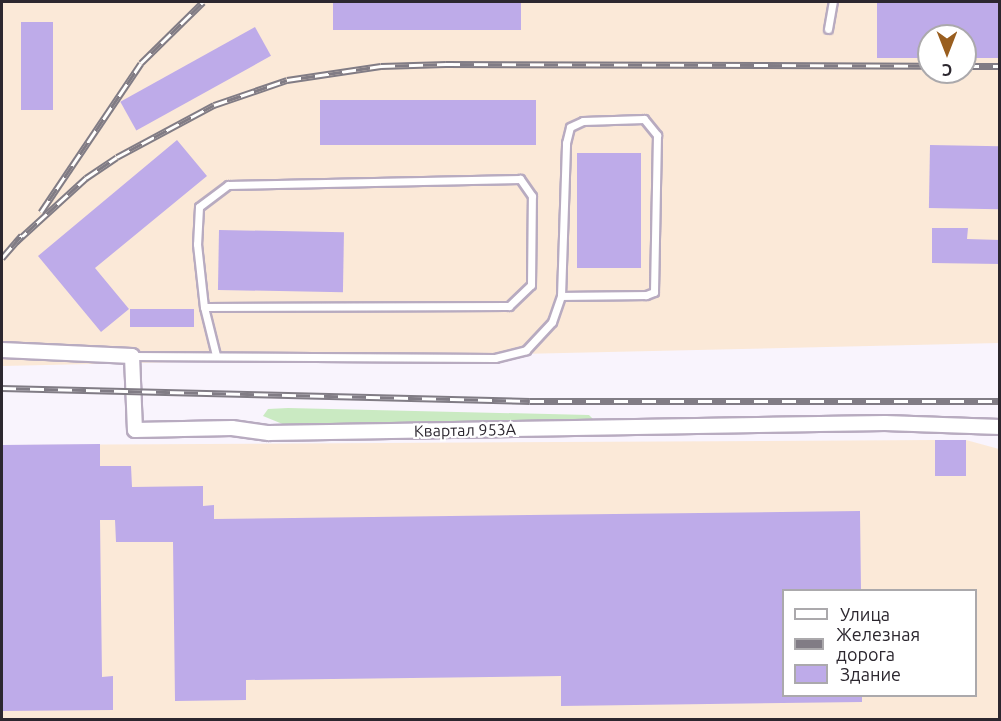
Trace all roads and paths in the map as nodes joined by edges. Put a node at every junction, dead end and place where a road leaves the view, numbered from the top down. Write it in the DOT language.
graph roads {
  1 [pos="833,2"];
  2 [pos="828,29"];
  3 [pos="561,297"];
  4 [pos="204,307"];
  5 [pos="2,350"];
  6 [pos="216,355"];
  7 [pos="132,356"];
  8 [pos="999,427"];
  1 -- 2 [label="lane"];
  3 -- 3 [label="lane"];
  3 -- 6 [label="lane"];
  4 -- 4 [label="lane"];
  4 -- 6 [label="lane"];
  5 -- 7 [label="street"];
  6 -- 7 [label="lane"];
  7 -- 8 [label="street, Квартал 953А"];
}
